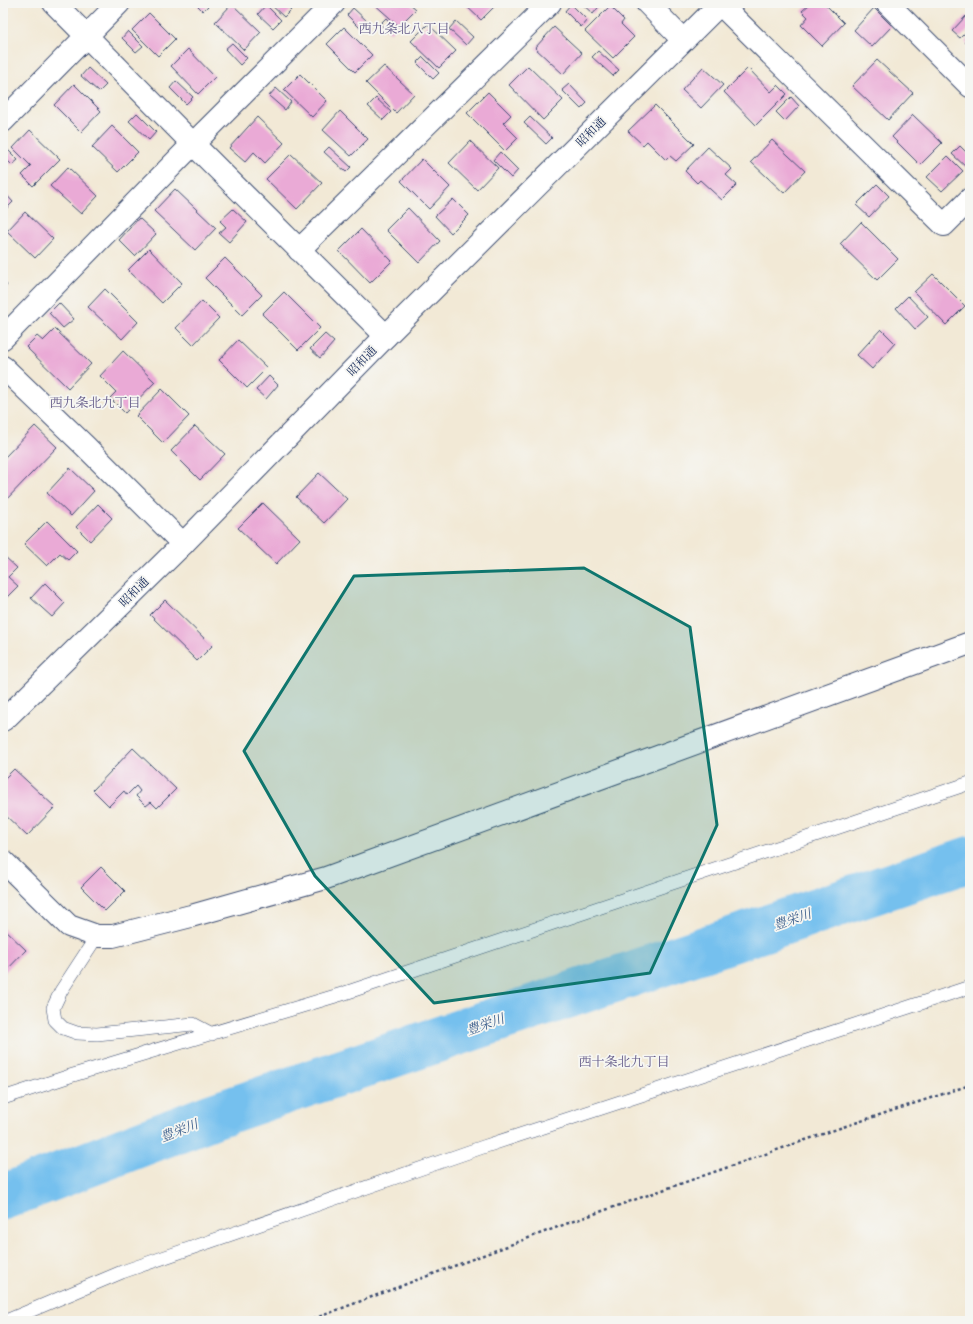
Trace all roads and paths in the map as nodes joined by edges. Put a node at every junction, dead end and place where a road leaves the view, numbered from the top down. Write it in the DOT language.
graph roads {
  1 [pos="54,3"];
  2 [pos="119,3"];
  3 [pos="334,3"];
  4 [pos="550,3"];
  5 [pos="646,3"];
  6 [pos="720,3"];
  7 [pos="886,3"];
  8 [pos="87,35"];
  9 [pos="683,40"];
  10 [pos="970,86"];
  11 [pos="3,121"];
  12 [pos="193,144"];
  13 [pos="970,199"];
  14 [pos="299,250"];
  15 [pos="386,336"];
  16 [pos="3,338"];
  17 [pos="3,368"];
  18 [pos="183,544"];
  19 [pos="970,643"];
  20 [pos="3,720"];
  21 [pos="970,783"];
  22 [pos="3,861"];
  23 [pos="97,936"];
  24 [pos="970,986"];
  25 [pos="212,1034"];
  26 [pos="970,1085"];
  27 [pos="3,1098"];
  28 [pos="6,1321"];
  29 [pos="308,1321"];
  1 -- 8 [label="street"];
  2 -- 8 [label="street"];
  3 -- 12 [label="street"];
  4 -- 14 [label="street"];
  5 -- 9 [label="street"];
  6 -- 9 [label="street, 昭和通"];
  6 -- 13 [label="street"];
  7 -- 10 [label="street"];
  8 -- 11 [label="street"];
  8 -- 12 [label="street"];
  9 -- 15 [label="street, 昭和通"];
  12 -- 14 [label="street"];
  12 -- 16 [label="street"];
  14 -- 15 [label="street"];
  15 -- 18 [label="street, 昭和通"];
  17 -- 18 [label="street"];
  18 -- 20 [label="street, 昭和通"];
  19 -- 23 [label="street"];
  21 -- 25 [label="lane"];
  22 -- 23 [label="street"];
  23 -- 25 [label="lane"];
  24 -- 28 [label="lane"];
  25 -- 27 [label="lane"];
  26 -- 29 [label="path"];
}
